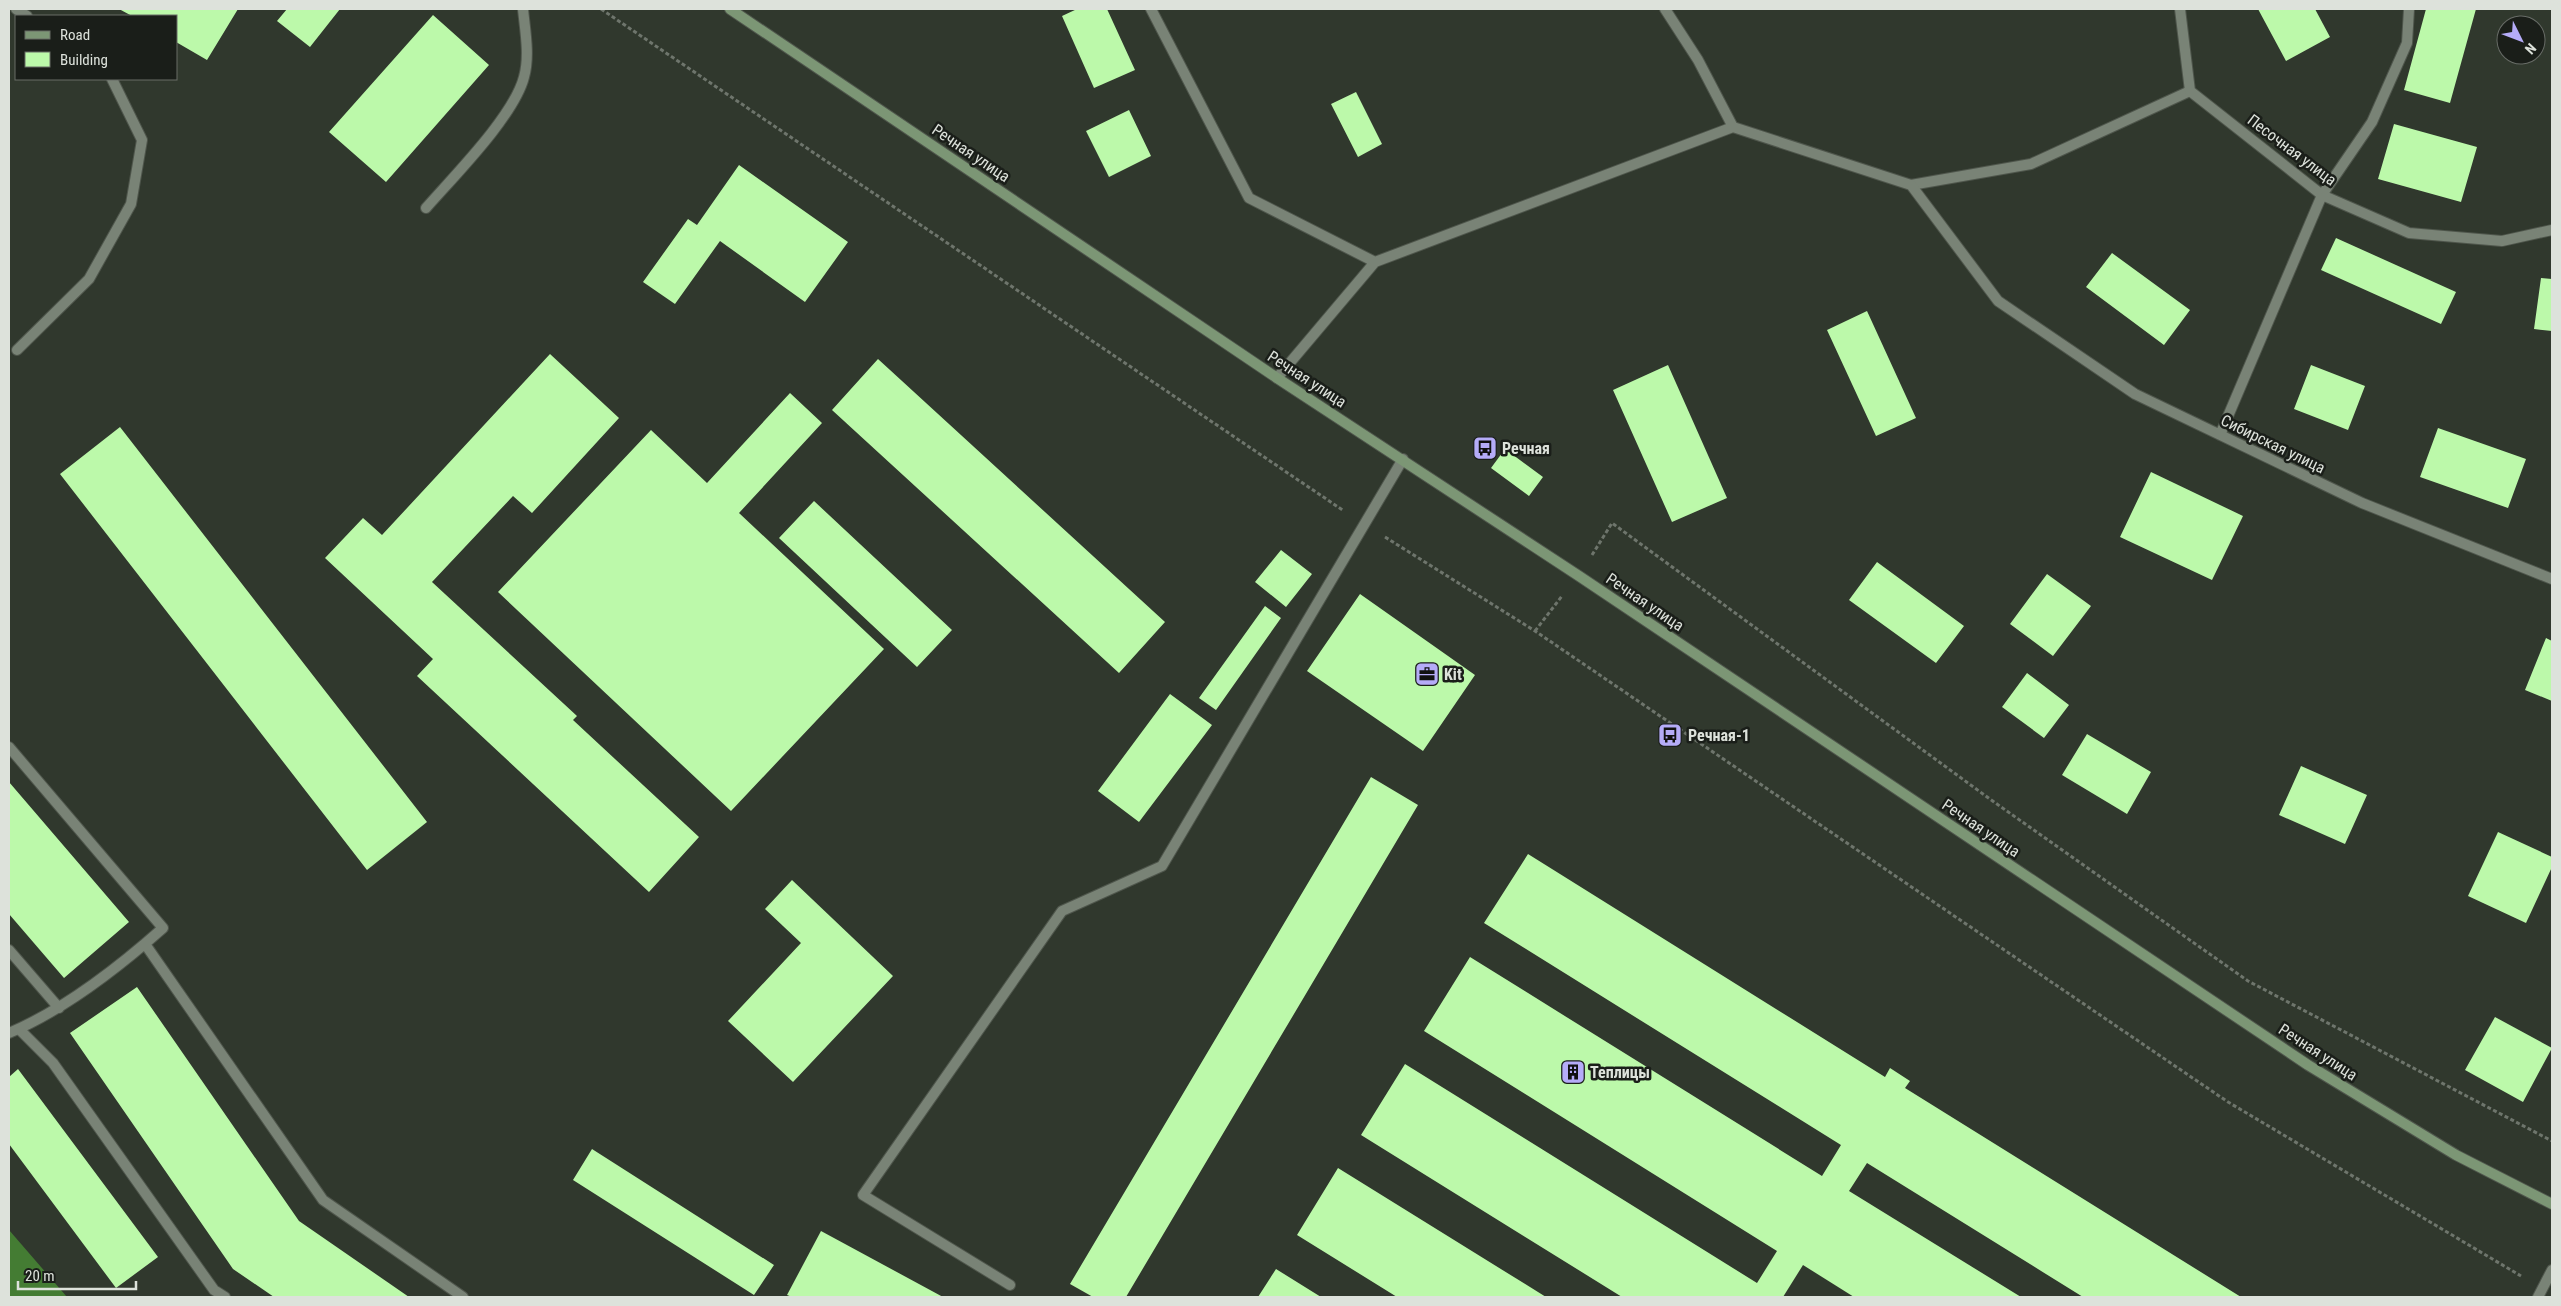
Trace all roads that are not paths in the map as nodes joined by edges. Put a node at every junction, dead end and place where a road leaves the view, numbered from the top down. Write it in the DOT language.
graph roads {
  1 [pos="523,9"];
  2 [pos="730,9"];
  3 [pos="1151,9"];
  4 [pos="1665,9"];
  5 [pos="2180,9"];
  6 [pos="2409,9"];
  7 [pos="112,80"];
  8 [pos="2190,91"];
  9 [pos="1733,127"];
  10 [pos="1911,185"];
  11 [pos="2322,195"];
  12 [pos="426,208"];
  13 [pos="2552,230"];
  14 [pos="1375,262"];
  15 [pos="17,350"];
  16 [pos="1277,378"];
  17 [pos="2220,435"];
  18 [pos="1403,459"];
  19 [pos="2552,580"];
  20 [pos="9,747"];
  21 [pos="145,944"];
  22 [pos="9,950"];
  23 [pos="58,1008"];
  24 [pos="19,1029"];
  25 [pos="9,1033"];
  26 [pos="2552,1204"];
  27 [pos="2552,1270"];
  28 [pos="1010,1285"];
  29 [pos="2540,1293"];
  30 [pos="225,1297"];
  31 [pos="463,1297"];
  1 -- 12 [label="street"];
  2 -- 16 [label="main road, Речная улица"];
  3 -- 14 [label="street"];
  4 -- 9 [label="street"];
  5 -- 8 [label="street"];
  6 -- 11 [label="street"];
  7 -- 15 [label="street"];
  8 -- 10 [label="street"];
  8 -- 11 [label="street, Песочная улица"];
  9 -- 10 [label="street"];
  9 -- 14 [label="street"];
  10 -- 17 [label="street, Сибирская улица"];
  11 -- 13 [label="street, Песочная улица"];
  11 -- 17 [label="street"];
  14 -- 16 [label="street"];
  16 -- 18 [label="main road, Речная улица"];
  17 -- 19 [label="street, Сибирская улица"];
  18 -- 26 [label="main road, Речная улица"];
  18 -- 28 [label="street"];
  20 -- 21 [label="street"];
  21 -- 23 [label="street"];
  21 -- 31 [label="street"];
  22 -- 23 [label="street"];
  23 -- 24 [label="street"];
  24 -- 25 [label="street"];
  24 -- 30 [label="street"];
  27 -- 29 [label="street"];
}
